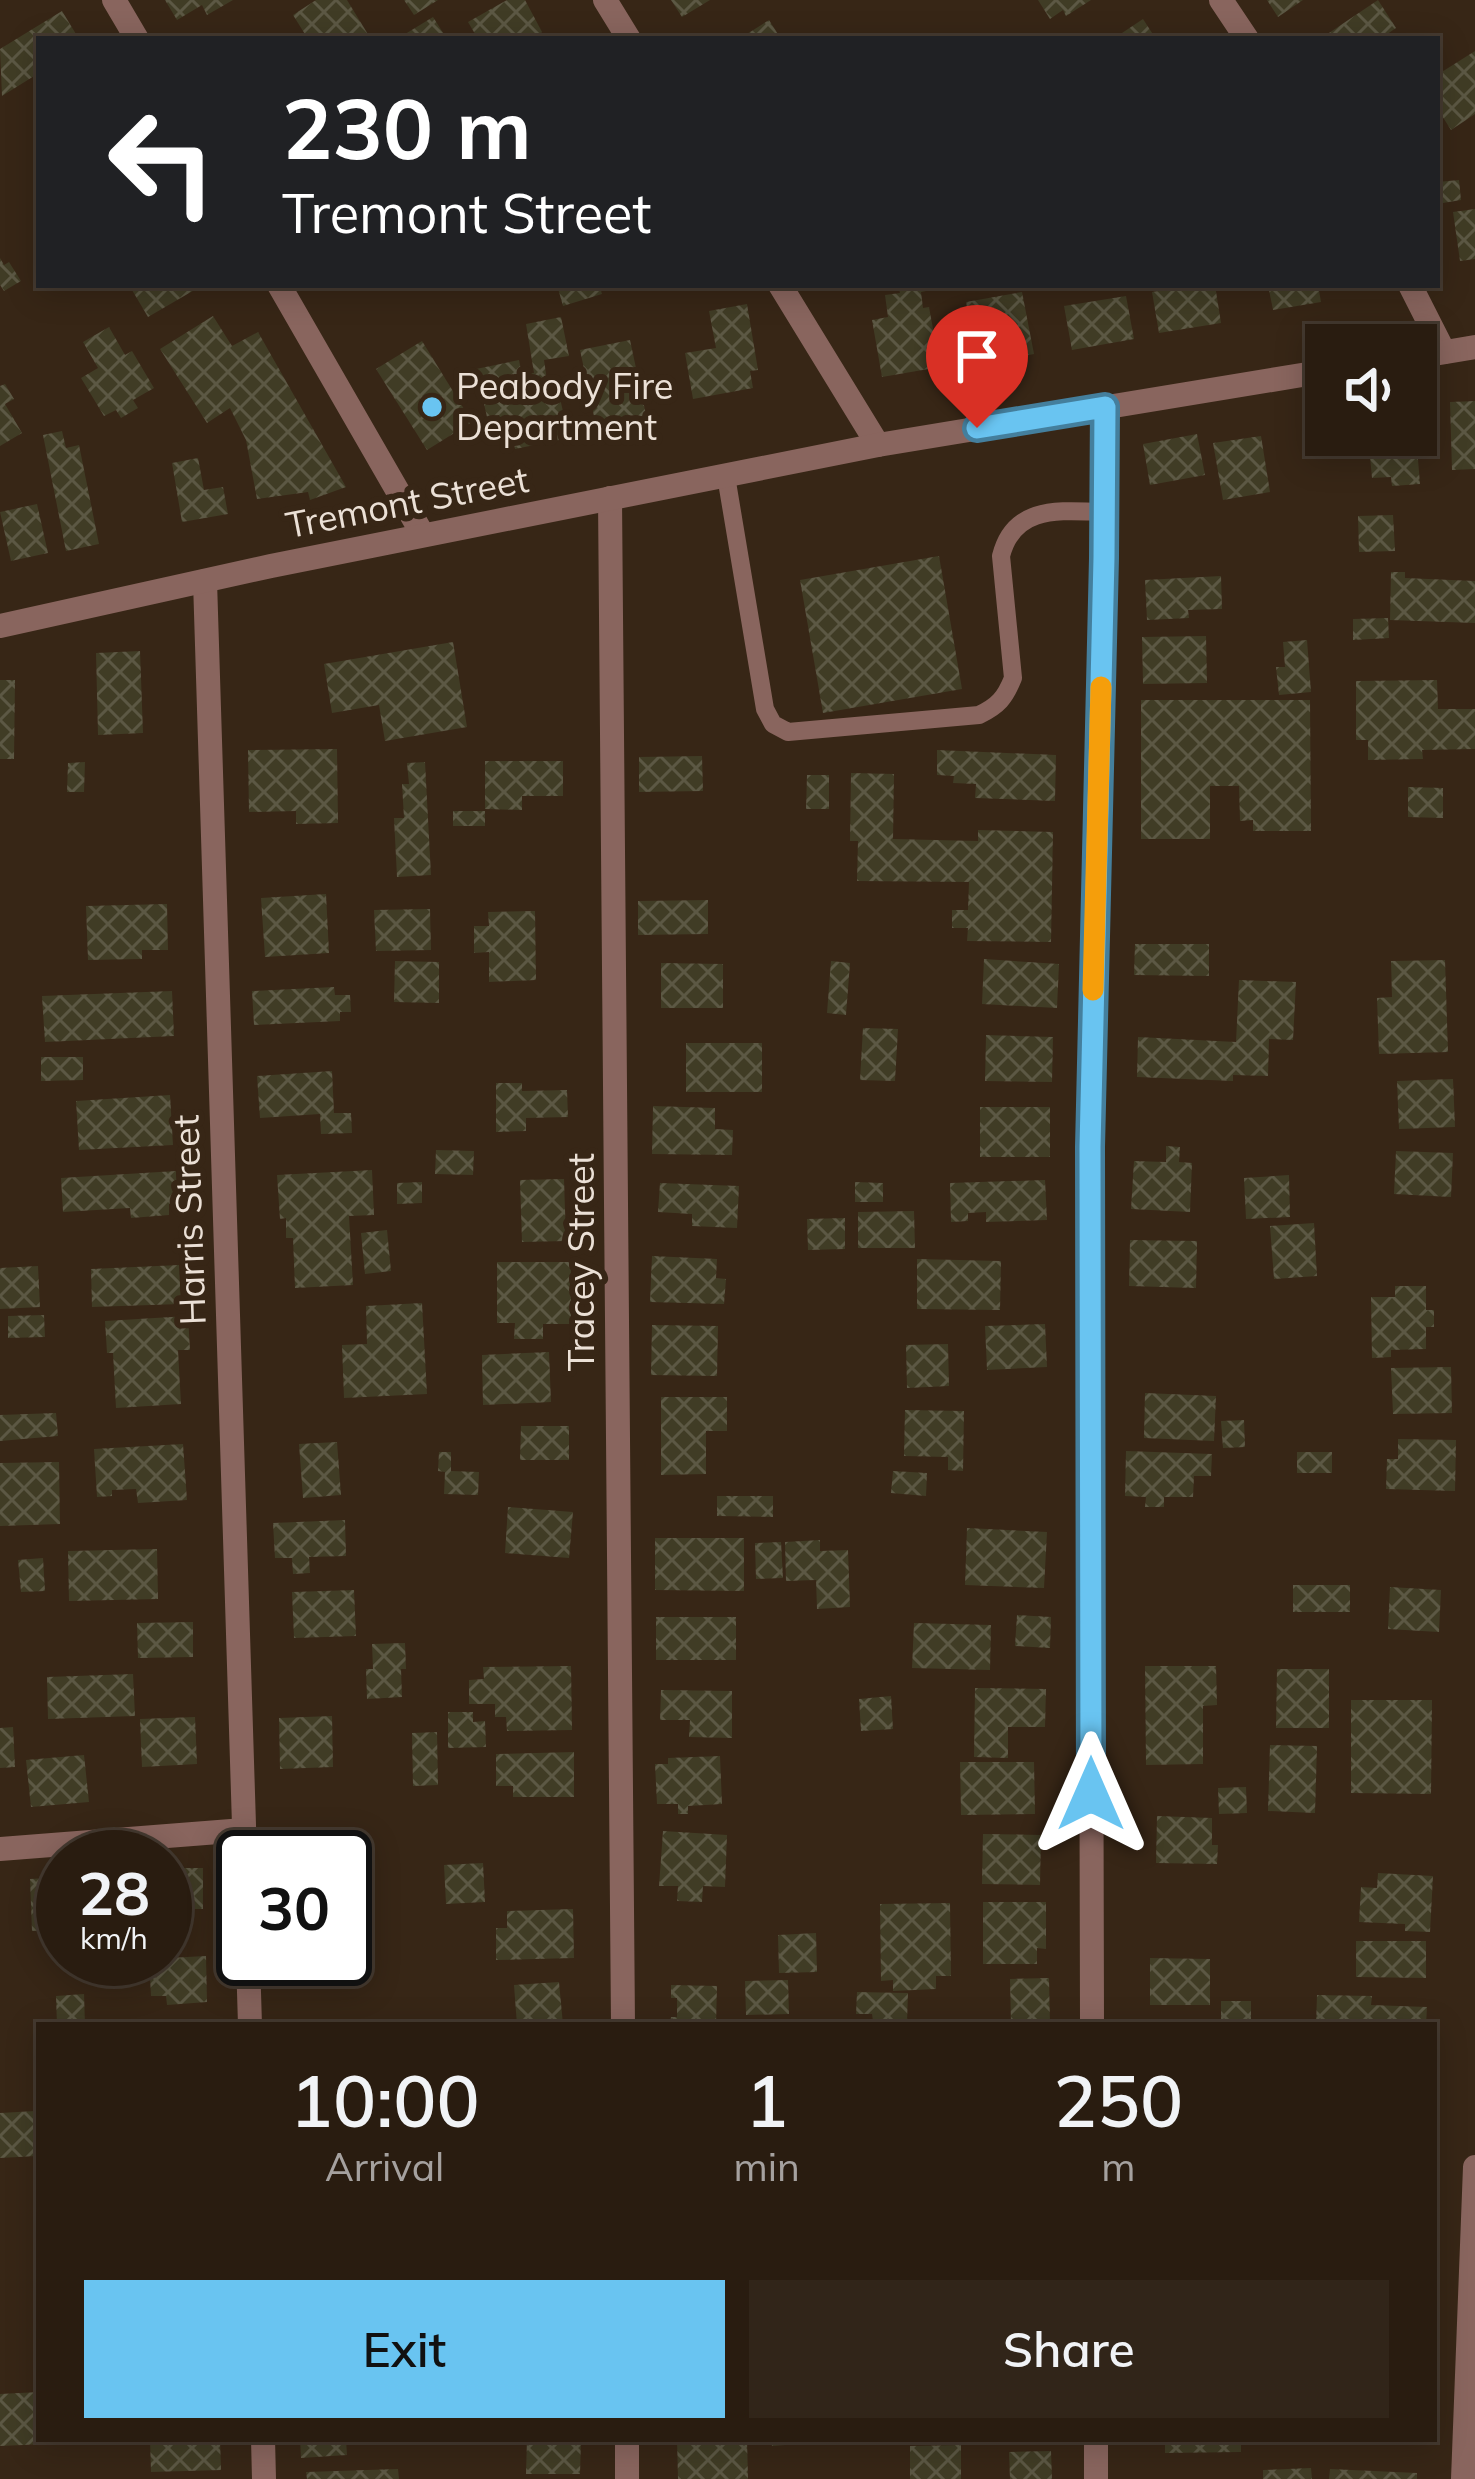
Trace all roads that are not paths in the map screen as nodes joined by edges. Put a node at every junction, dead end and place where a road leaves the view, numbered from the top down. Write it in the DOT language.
graph roads {
  1 [pos="114,0"];
  2 [pos="604,0"];
  3 [pos="1221,0"];
  4 [pos="134,36"];
  5 [pos="626,36"];
  6 [pos="1244,36"];
  7 [pos="281,288"];
  8 [pos="782,288"];
  9 [pos="1412,288"];
  10 [pos="1475,347"];
  11 [pos="1444,352"];
  12 [pos="1437,353"];
  13 [pos="1305,374"];
  14 [pos="1105,407"];
  15 [pos="878,445"];
  16 [pos="726,476"];
  17 [pos="610,498"];
  18 [pos="1105,512"];
  19 [pos="423,535"];
  20 [pos="205,580"];
  21 [pos="0,626"];
  22 [pos="244,1830"];
  23 [pos="216,1832"];
  24 [pos="0,1849"];
  25 [pos="249,1986"];
  26 [pos="250,2022"];
  27 [pos="623,2022"];
  28 [pos="1092,2022"];
  29 [pos="1475,2168"];
  30 [pos="263,2442"];
  31 [pos="627,2442"];
  32 [pos="1096,2442"];
  33 [pos="264,2479"];
  34 [pos="627,2479"];
  35 [pos="1096,2479"];
  36 [pos="1463,2479"];
  1 -- 4 [label="street"];
  2 -- 5 [label="street"];
  3 -- 6 [label="street"];
  7 -- 19 [label="street"];
  8 -- 15 [label="street"];
  9 -- 11 [label="street"];
  10 -- 11 [label="street"];
  11 -- 12 [label="street"];
  13 -- 14 [label="street, Tremont Street"];
  14 -- 15 [label="street, Tremont Street"];
  14 -- 18 [label="street"];
  15 -- 16 [label="street, Tremont Street"];
  16 -- 17 [label="street, Tremont Street"];
  16 -- 18 [label="lane"];
  17 -- 19 [label="street, Tremont Street"];
  17 -- 27 [label="street, Tracey Street"];
  18 -- 28 [label="street"];
  19 -- 20 [label="street, Tremont Street"];
  20 -- 21 [label="street, Tremont Street"];
  20 -- 22 [label="street, Harris Street"];
  23 -- 24 [label="street"];
  25 -- 26 [label="street"];
  29 -- 36 [label="street"];
  30 -- 33 [label="street"];
  31 -- 34 [label="street"];
  32 -- 35 [label="street"];
}
